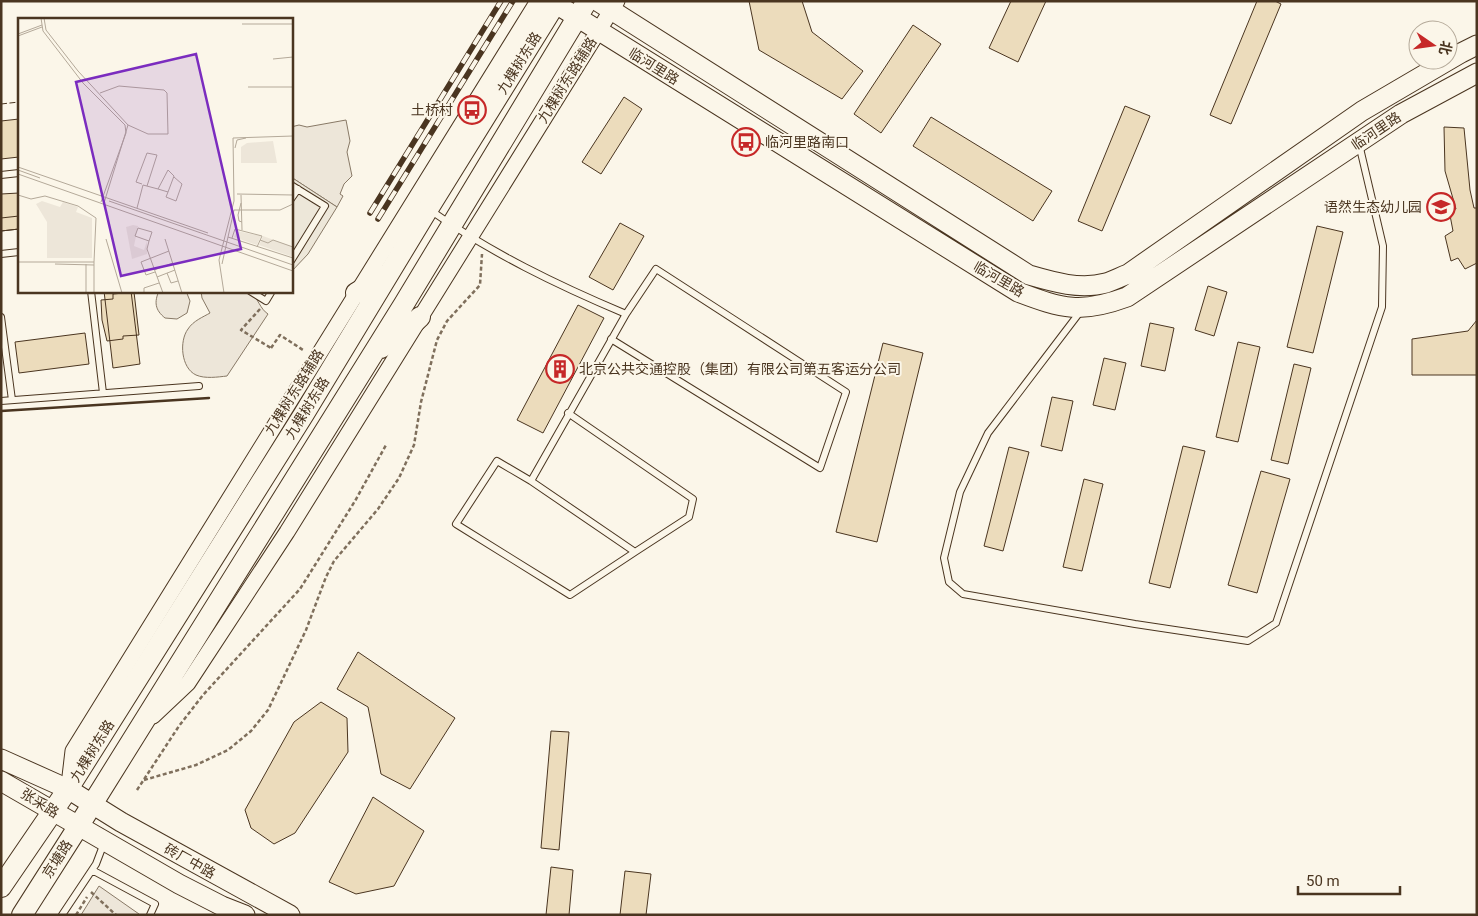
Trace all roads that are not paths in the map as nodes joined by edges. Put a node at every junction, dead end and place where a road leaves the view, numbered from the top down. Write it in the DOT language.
graph roads {
  1 [pos="550,2"];
  2 [pos="608,4"];
  3 [pos="582,10"];
  4 [pos="598,31"];
  5 [pos="1477,45"];
  6 [pos="1477,73"];
  7 [pos="1359,143"];
  8 [pos="18,173"];
  9 [pos="1,176"];
  10 [pos="294,187"];
  11 [pos="428,209"];
  12 [pos="452,225"];
  13 [pos="469,236"];
  14 [pos="18,252"];
  15 [pos="1,254"];
  16 [pos="292,259"];
  17 [pos="388,274"];
  18 [pos="90,292"];
  19 [pos="252,292"];
  20 [pos="271,292"];
  21 [pos="356,293"];
  22 [pos="1083,308"];
  23 [pos="626,314"];
  24 [pos="420,317"];
  25 [pos="1,318"];
  26 [pos="611,340"];
  27 [pos="373,353"];
  28 [pos="199,386"];
  29 [pos="103,393"];
  30 [pos="12,400"];
  31 [pos="1,401"];
  32 [pos="568,413"];
  33 [pos="531,481"];
  34 [pos="635,552"];
  35 [pos="137,732"];
  36 [pos="1,759"];
  37 [pos="1,781"];
  38 [pos="68,789"];
  39 [pos="92,803"];
  40 [pos="53,812"];
  41 [pos="78,827"];
  42 [pos="105,842"];
  43 [pos="92,870"];
  44 [pos="1,887"];
  45 [pos="22,915"];
  46 [pos="62,915"];
  47 [pos="150,915"];
  48 [pos="245,915"];
  49 [pos="290,915"];
  1 -- 3 [label="main road, 临河里路"];
  1 -- 11 [label="highway, 九棵树东路"];
  1 -- 21 [label="street, 九棵树东路辅路"];
  2 -- 4 [label="street, 九棵树东路辅路"];
  2 -- 5 [label="main road, 临河里路"];
  3 -- 4 [label="main road, 临河里路"];
  3 -- 12 [label="highway, 九棵树东路"];
  4 -- 13 [label="street, 九棵树东路辅路"];
  4 -- 22 [label="main road, 临河里路"];
  6 -- 7 [label="main road, 临河里路"];
  7 -- 22 [label="main road, 临河里路"];
  7 -- 22 [label="lane"];
  8 -- 9 [label="lane"];
  10 -- 16 [label="lane"];
  11 -- 12 [label="lane"];
  11 -- 17 [label="highway, 九棵树东路"];
  12 -- 13 [label="lane"];
  12 -- 27 [label="highway, 九棵树东路"];
  13 -- 23 [label="lane"];
  13 -- 24 [label="street, 九棵树东路辅路"];
  14 -- 15 [label="lane"];
  17 -- 21 [label="highway"];
  17 -- 38 [label="highway, 九棵树东路"];
  18 -- 29 [label="lane"];
  19 -- 20 [label="lane"];
  21 -- 38 [label="street, 九棵树东路辅路"];
  23 -- 26 [label="lane"];
  23 -- 26 [label="lane"];
  24 -- 27 [label="highway"];
  24 -- 35 [label="street, 九棵树东路辅路"];
  25 -- 30 [label="lane"];
  26 -- 32 [label="lane"];
  27 -- 35 [label="highway, 九棵树东路"];
  28 -- 29 [label="lane"];
  29 -- 30 [label="lane"];
  30 -- 31 [label="lane"];
  32 -- 33 [label="lane"];
  32 -- 34 [label="lane"];
  33 -- 34 [label="lane"];
  33 -- 34 [label="lane"];
  35 -- 39 [label="highway, 九棵树东路"];
  36 -- 38 [label="main road, 张采路"];
  37 -- 40 [label="main road, 张采路"];
  38 -- 39 [label="main road, 张采路"];
  38 -- 40 [label="highway, 九棵树东路"];
  39 -- 41 [label="highway, 京塘路"];
  39 -- 49 [label="main road, 砖厂中路"];
  40 -- 41 [label="main road, 张采路"];
  40 -- 44 [label="highway"];
  41 -- 42 [label="main road, 砖厂中路"];
  41 -- 45 [label="highway, 京塘路"];
  42 -- 43 [label="lane"];
  42 -- 48 [label="main road, 砖厂中路"];
  43 -- 46 [label="lane"];
  43 -- 47 [label="lane"];
}
